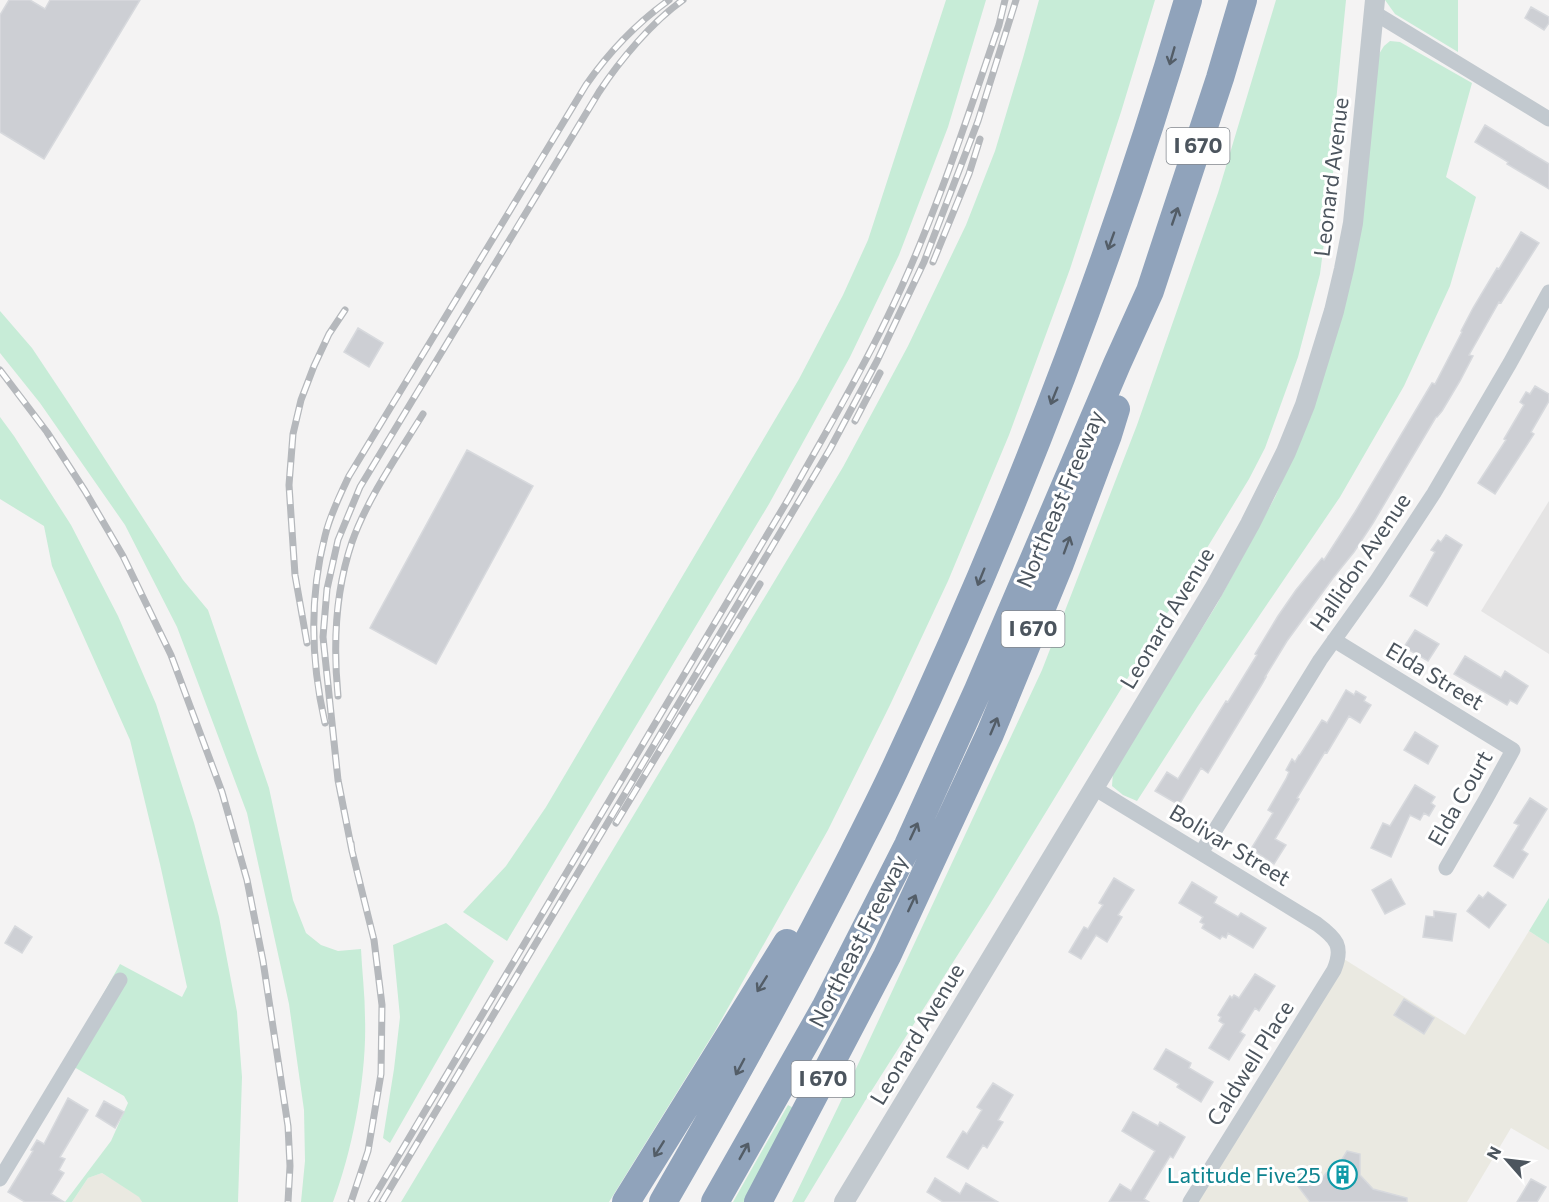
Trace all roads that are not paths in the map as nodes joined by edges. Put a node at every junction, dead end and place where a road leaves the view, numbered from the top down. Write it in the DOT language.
graph roads {
  1 [pos="1188,0"];
  2 [pos="1243,0"];
  3 [pos="1374,6"];
  4 [pos="1549,119"];
  5 [pos="1150,291"];
  6 [pos="1549,292"];
  7 [pos="1334,640"];
  8 [pos="1513,750"];
  9 [pos="893,774"];
  10 [pos="1094,788"];
  11 [pos="1202,853"];
  12 [pos="1446,867"];
  13 [pos="1337,945"];
  14 [pos="887,956"];
  15 [pos="120,980"];
  16 [pos="0,1179"];
  17 [pos="626,1202"];
  18 [pos="663,1202"];
  19 [pos="715,1202"];
  20 [pos="758,1202"];
  21 [pos="778,1202"];
  22 [pos="844,1202"];
  23 [pos="1191,1202"];
  1 -- 9 [label="highway, Northeast Freeway / I 670, one-way"];
  5 -- 2 [label="highway, Northeast Freeway / I 670, one-way"];
  3 -- 4 [label="street"];
  3 -- 10 [label="street, Leonard Avenue"];
  14 -- 5 [label="highway, I 670, one-way"];
  19 -- 5 [label="highway, Northeast Freeway, one-way"];
  6 -- 7 [label="street, Hallidon Avenue"];
  7 -- 8 [label="street, Elda Street"];
  7 -- 11 [label="street, Hallidon Avenue"];
  8 -- 12 [label="street, Elda Court"];
  9 -- 17 [label="highway, one-way"];
  9 -- 18 [label="highway, Northeast Freeway / I 670, one-way"];
  10 -- 11 [label="street, Bolivar Street"];
  10 -- 22 [label="street, Leonard Avenue"];
  11 -- 13 [label="street, Bolivar Street"];
  13 -- 23 [label="street, Caldwell Place"];
  14 -- 20 [label="highway, I 670"];
  14 -- 21 [label="highway"];
  15 -- 16 [label="street"];
}
